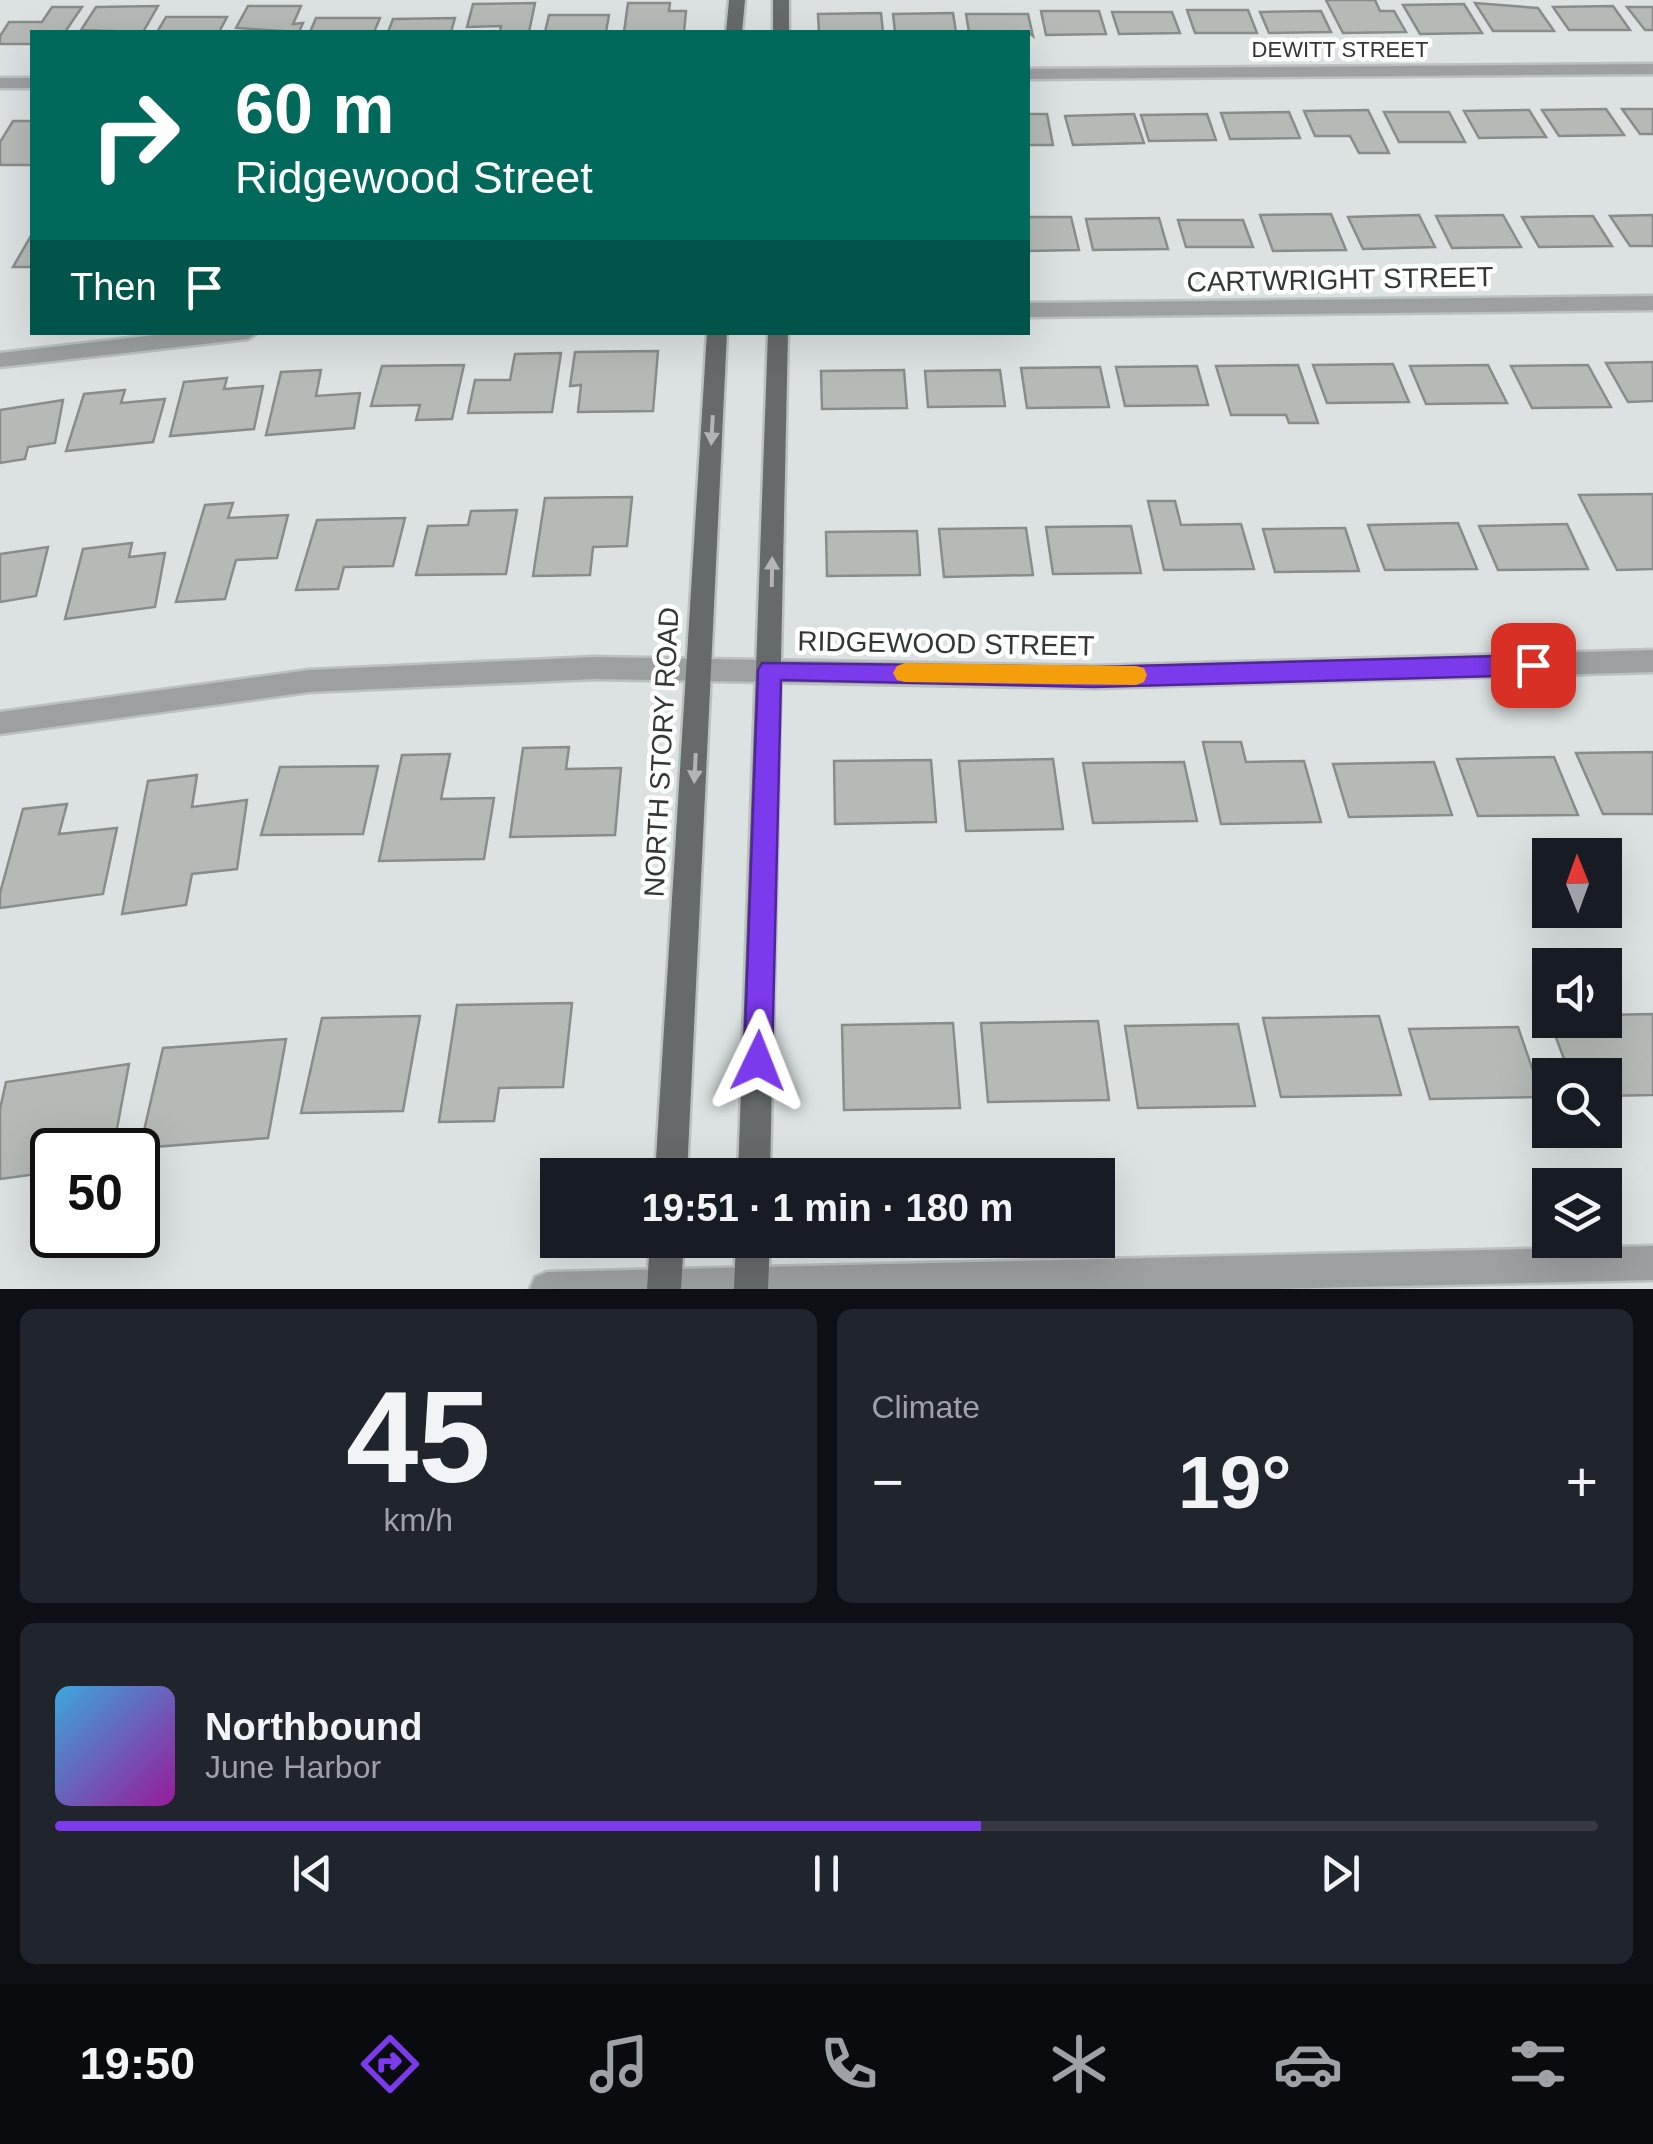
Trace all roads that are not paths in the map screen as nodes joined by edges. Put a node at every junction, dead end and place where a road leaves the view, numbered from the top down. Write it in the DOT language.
graph roads {
  1 [pos="737,0"];
  2 [pos="781,0"];
  3 [pos="734,30"];
  4 [pos="781,30"];
  5 [pos="1653,69"];
  6 [pos="1030,74"];
  7 [pos="0,83"];
  8 [pos="30,83"];
  9 [pos="1653,303"];
  10 [pos="1030,310"];
  11 [pos="221,335"];
  12 [pos="717,335"];
  13 [pos="778,335"];
  14 [pos="0,360"];
  15 [pos="1653,661"];
  16 [pos="770,670"];
  17 [pos="700,671"];
  18 [pos="0,723"];
  19 [pos="672,1158"];
  20 [pos="755,1158"];
  21 [pos="666,1258"];
  22 [pos="752,1258"];
  23 [pos="1653,1264"];
  24 [pos="751,1287"];
  25 [pos="664,1288"];
  26 [pos="547,1289"];
  1 -- 3 [label="main road"];
  2 -- 4 [label="main road"];
  5 -- 6 [label="street, DEWITT STREET"];
  7 -- 8 [label="street"];
  9 -- 10 [label="street, CARTWRIGHT STREET"];
  11 -- 14 [label="street"];
  12 -- 17 [label="main road, NORTH STORY ROAD, one-way"];
  16 -- 13 [label="main road, one-way"];
  15 -- 16 [label="street, RIDGEWOOD STREET"];
  16 -- 17 [label="street, RIDGEWOOD STREET"];
  16 -- 20 [label="main road"];
  17 -- 18 [label="street, RIDGEWOOD STREET"];
  17 -- 19 [label="main road, NORTH STORY ROAD, one-way"];
  21 -- 25 [label="main road"];
  22 -- 24 [label="main road"];
  23 -- 24 [label="street"];
  24 -- 25 [label="street"];
  25 -- 26 [label="street"];
}
